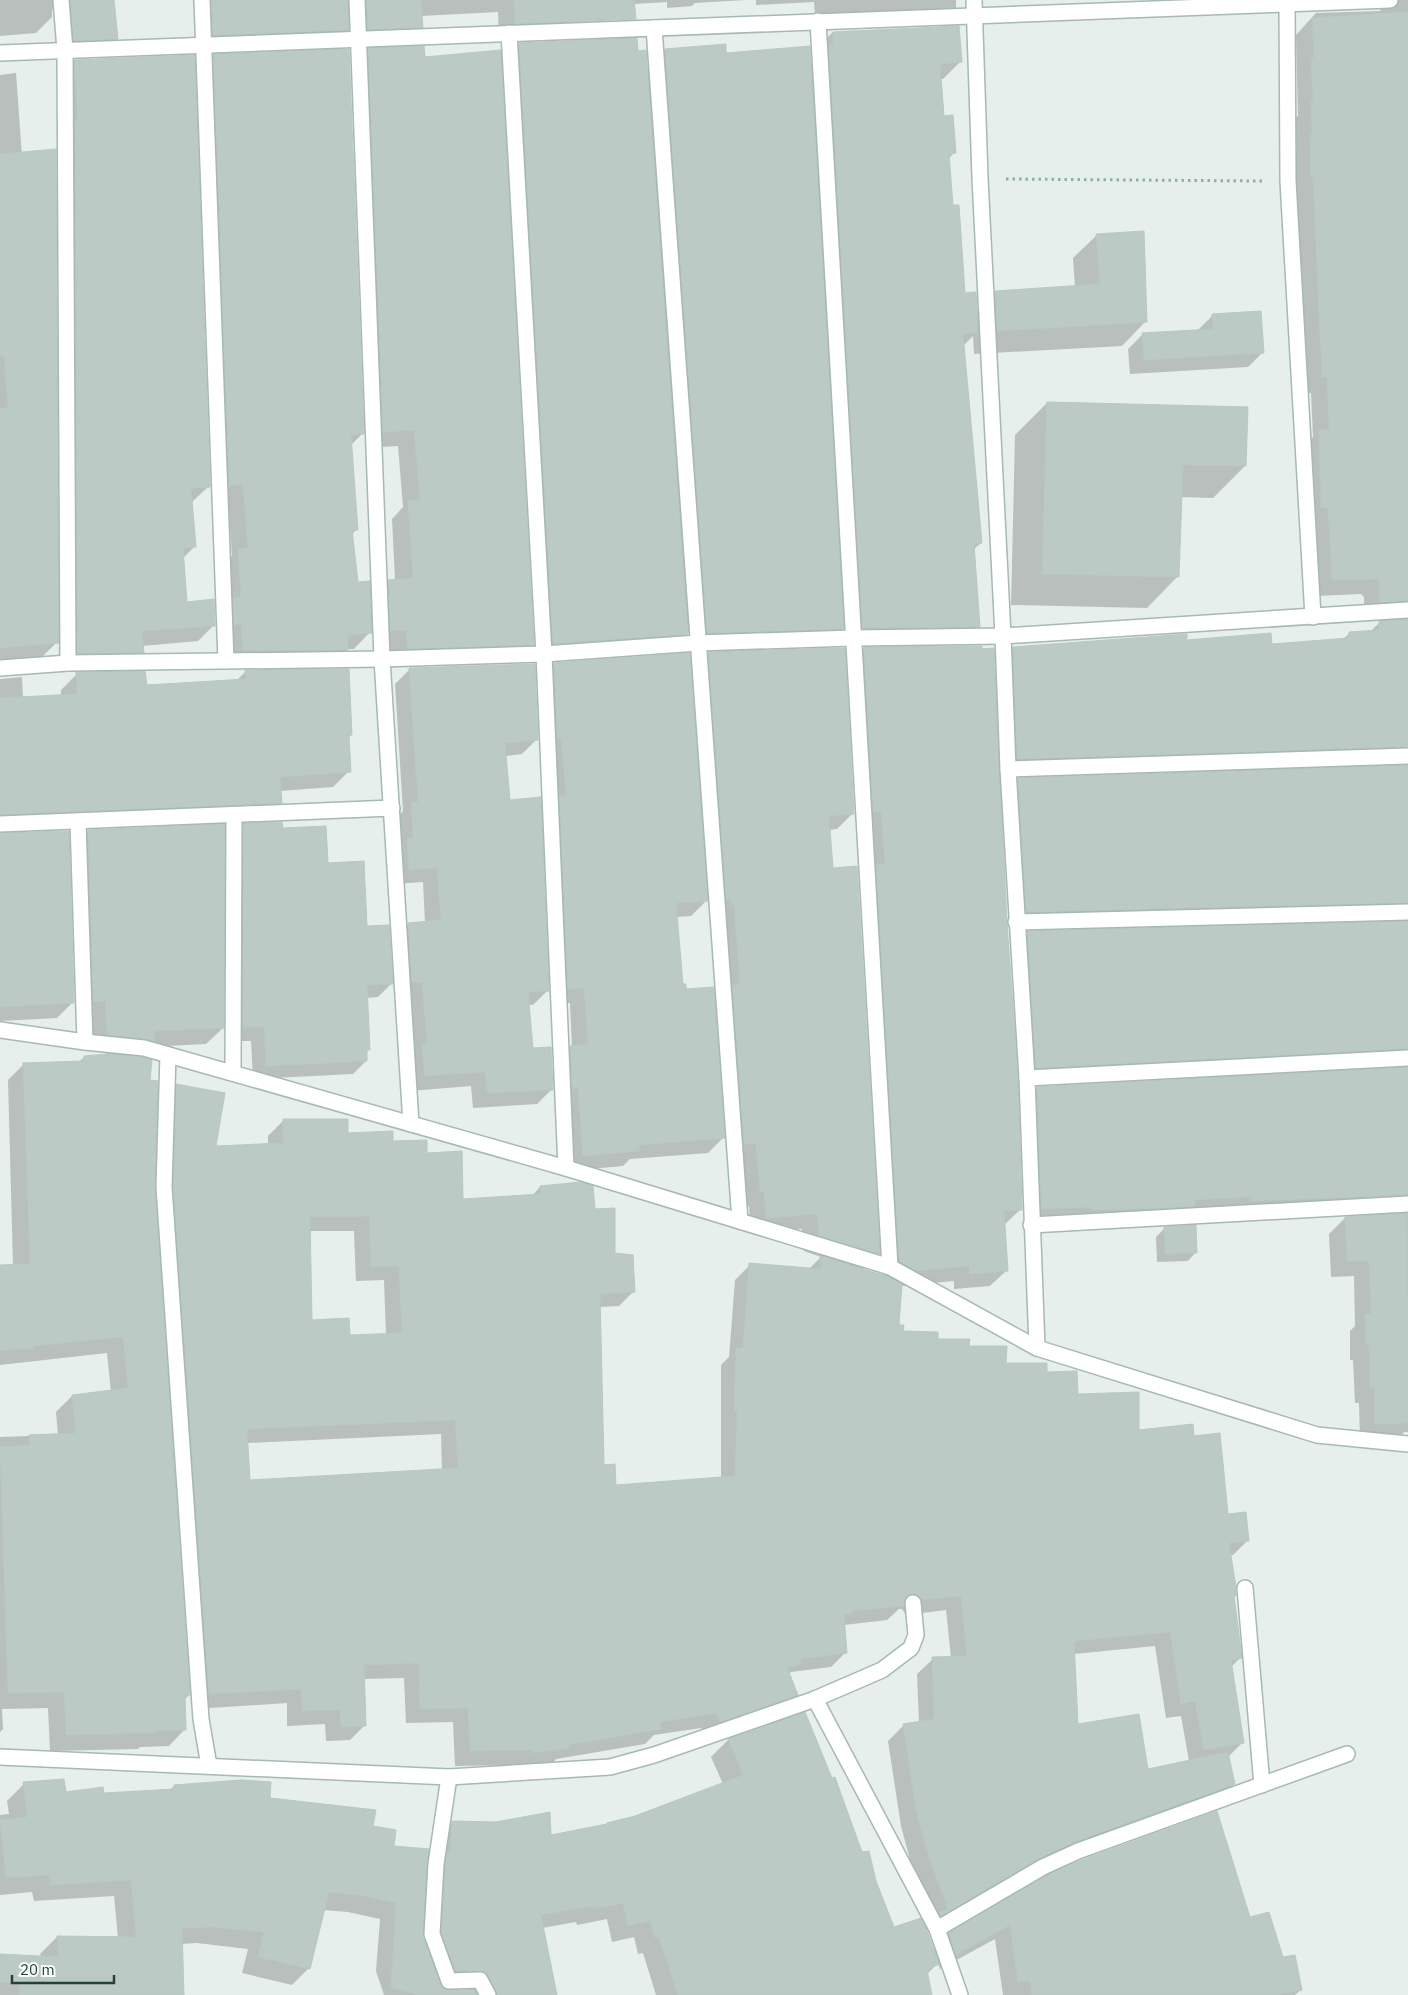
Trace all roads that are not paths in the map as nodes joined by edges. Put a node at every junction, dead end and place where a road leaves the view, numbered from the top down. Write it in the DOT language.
graph roads {
  1 [pos="61,0"];
  2 [pos="202,0"];
  3 [pos="357,0"];
  4 [pos="974,0"];
  5 [pos="1390,0"];
  6 [pos="1288,4"];
  7 [pos="976,16"];
  8 [pos="818,21"];
  9 [pos="654,28"];
  10 [pos="509,33"];
  11 [pos="360,39"];
  12 [pos="203,45"];
  13 [pos="64,50"];
  14 [pos="0,53"];
  15 [pos="1408,610"];
  16 [pos="1313,616"];
  17 [pos="1003,636"];
  18 [pos="853,638"];
  19 [pos="698,643"];
  20 [pos="544,654"];
  21 [pos="382,659"];
  22 [pos="226,661"];
  23 [pos="68,663"];
  24 [pos="0,668"];
  25 [pos="1408,756"];
  26 [pos="1008,769"];
  27 [pos="392,808"];
  28 [pos="234,815"];
  29 [pos="78,821"];
  30 [pos="0,824"];
  31 [pos="1408,912"];
  32 [pos="1016,922"];
  33 [pos="0,1030"];
  34 [pos="85,1042"];
  35 [pos="168,1055"];
  36 [pos="1408,1058"];
  37 [pos="233,1073"];
  38 [pos="1027,1078"];
  39 [pos="411,1124"];
  40 [pos="566,1168"];
  41 [pos="1408,1204"];
  42 [pos="740,1221"];
  43 [pos="1031,1225"];
  44 [pos="890,1268"];
  45 [pos="1037,1348"];
  46 [pos="1408,1444"];
  47 [pos="1245,1588"];
  48 [pos="913,1603"];
  49 [pos="814,1699"];
  50 [pos="1347,1754"];
  51 [pos="0,1757"];
  52 [pos="209,1766"];
  53 [pos="449,1777"];
  54 [pos="1262,1785"];
  55 [pos="937,1928"];
  56 [pos="488,1995"];
  57 [pos="960,1995"];
  1 -- 13 [label="street"];
  2 -- 12 [label="street"];
  3 -- 11 [label="street"];
  4 -- 7 [label="street"];
  5 -- 6 [label="street"];
  6 -- 7 [label="street"];
  6 -- 16 [label="street"];
  7 -- 8 [label="street"];
  7 -- 17 [label="street"];
  8 -- 9 [label="street"];
  8 -- 18 [label="street"];
  9 -- 10 [label="street"];
  9 -- 19 [label="street"];
  10 -- 11 [label="street"];
  10 -- 20 [label="street"];
  11 -- 12 [label="street"];
  11 -- 21 [label="street"];
  12 -- 13 [label="street"];
  12 -- 22 [label="street"];
  13 -- 14 [label="street"];
  13 -- 23 [label="street"];
  15 -- 16 [label="street"];
  16 -- 17 [label="street"];
  17 -- 18 [label="street"];
  17 -- 26 [label="street"];
  18 -- 19 [label="street"];
  18 -- 44 [label="street"];
  19 -- 20 [label="street"];
  19 -- 42 [label="street"];
  20 -- 21 [label="street"];
  20 -- 40 [label="street"];
  21 -- 22 [label="street"];
  21 -- 27 [label="street"];
  22 -- 23 [label="street"];
  23 -- 24 [label="street"];
  25 -- 26 [label="street"];
  26 -- 32 [label="street"];
  27 -- 28 [label="street"];
  27 -- 39 [label="street"];
  28 -- 29 [label="street"];
  28 -- 37 [label="street"];
  29 -- 30 [label="street"];
  29 -- 34 [label="street"];
  31 -- 32 [label="street"];
  32 -- 38 [label="street"];
  33 -- 34 [label="street"];
  34 -- 35 [label="street"];
  35 -- 37 [label="street"];
  35 -- 52 [label="street"];
  36 -- 38 [label="street"];
  37 -- 39 [label="street"];
  38 -- 43 [label="street"];
  39 -- 40 [label="street"];
  40 -- 42 [label="street"];
  41 -- 43 [label="street"];
  42 -- 44 [label="street"];
  43 -- 45 [label="street"];
  44 -- 45 [label="street"];
  45 -- 46 [label="street"];
  47 -- 54 [label="street"];
  48 -- 49 [label="street"];
  49 -- 53 [label="street"];
  49 -- 55 [label="street"];
  50 -- 54 [label="street"];
  51 -- 52 [label="street"];
  52 -- 53 [label="street"];
  53 -- 56 [label="street"];
  54 -- 55 [label="street"];
  55 -- 57 [label="street"];
}
